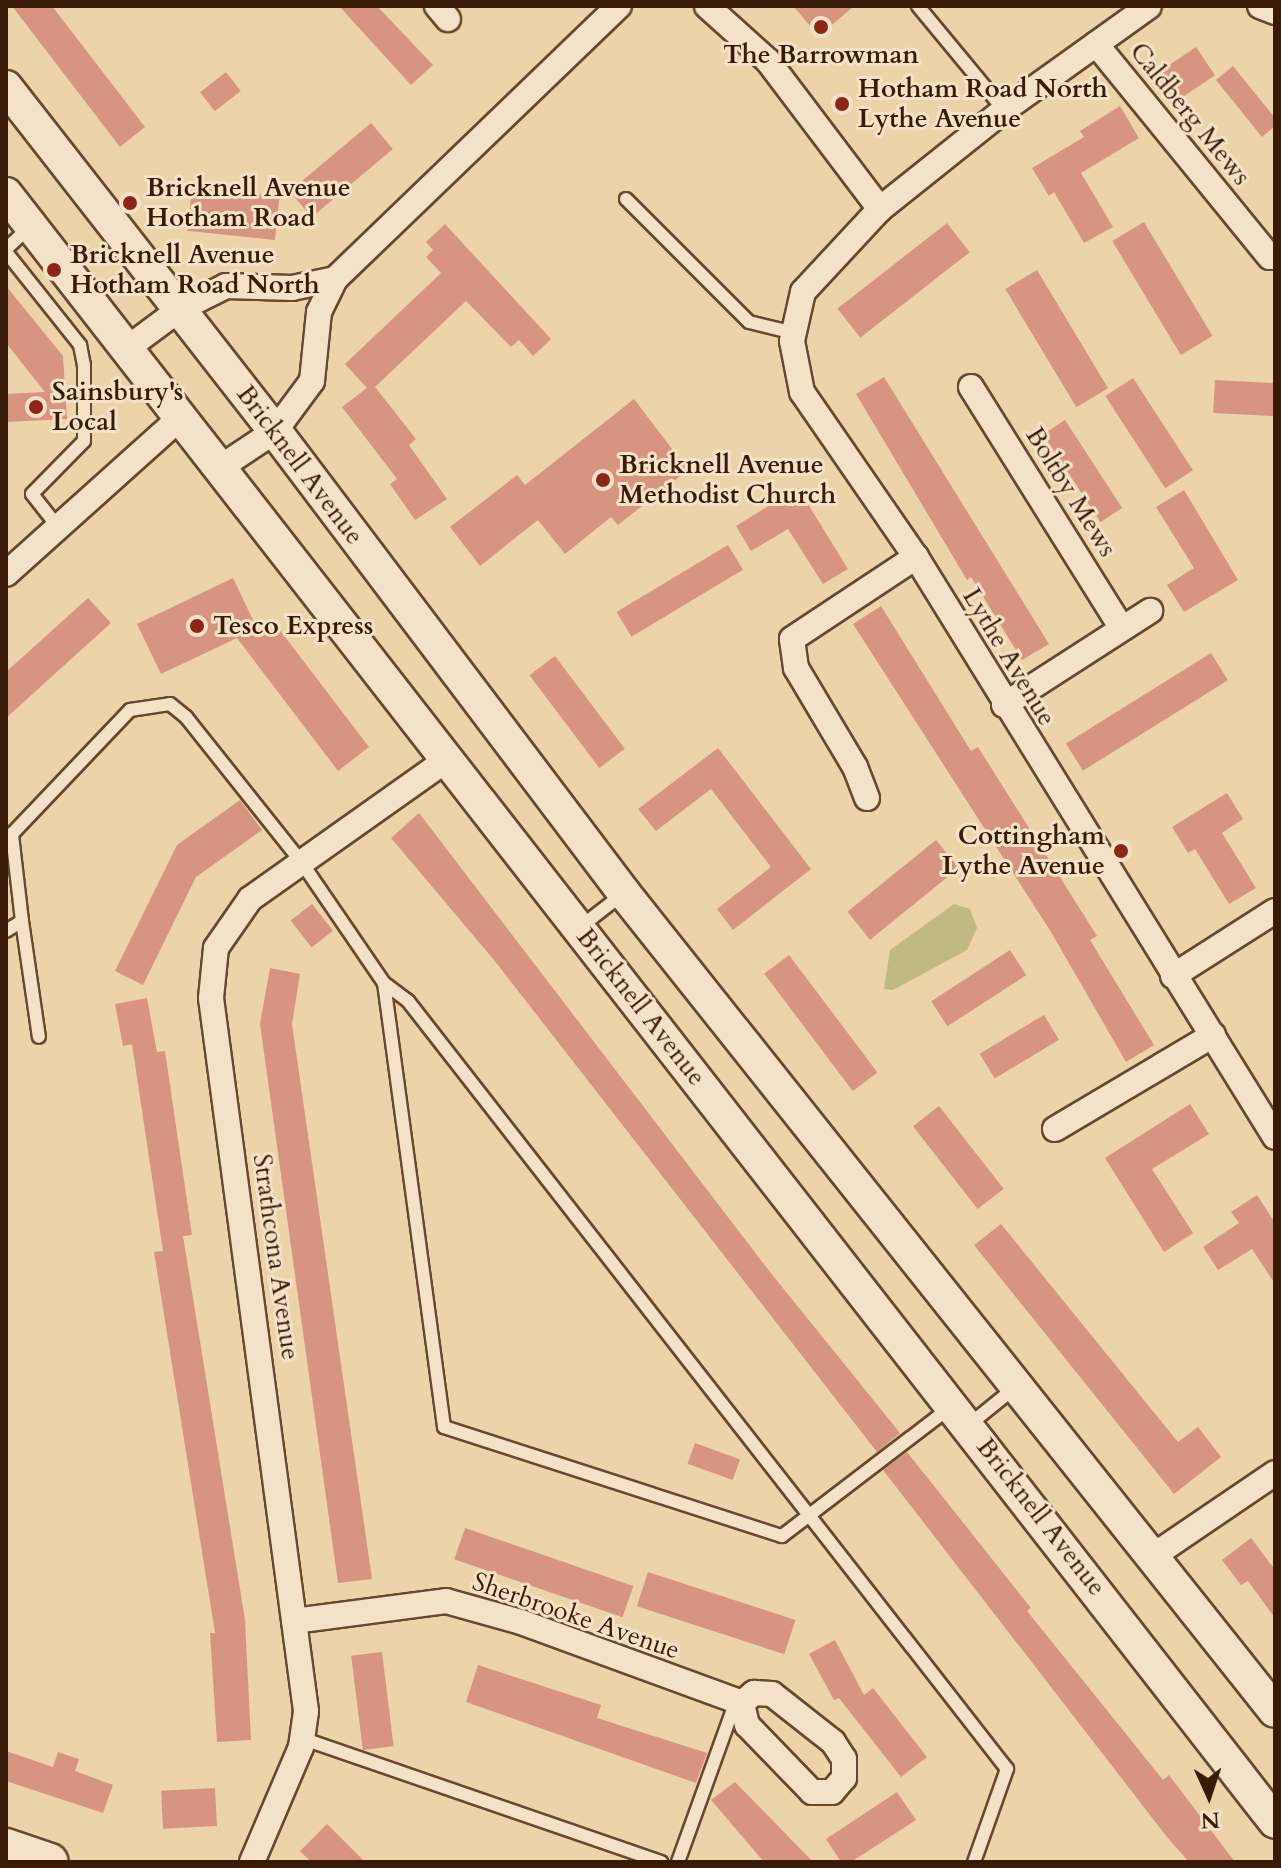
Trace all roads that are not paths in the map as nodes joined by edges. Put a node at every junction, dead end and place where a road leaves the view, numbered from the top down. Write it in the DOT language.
graph roads {
  1 [pos="619,6"];
  2 [pos="707,6"];
  3 [pos="918,6"];
  4 [pos="1149,6"];
  5 [pos="1260,6"];
  6 [pos="1275,12"];
  7 [pos="1096,44"];
  8 [pos="6,87"];
  9 [pos="1004,110"];
  10 [pos="6,194"];
  11 [pos="626,199"];
  12 [pos="880,209"];
  13 [pos="31,226"];
  14 [pos="6,251"];
  15 [pos="1270,257"];
  16 [pos="335,279"];
  17 [pos="180,309"];
  18 [pos="794,333"];
  19 [pos="129,347"];
  20 [pos="971,387"];
  21 [pos="182,416"];
  22 [pos="275,431"];
  23 [pos="221,467"];
  24 [pos="58,527"];
  25 [pos="916,557"];
  26 [pos="6,574"];
  27 [pos="1150,611"];
  28 [pos="1121,627"];
  29 [pos="1004,705"];
  30 [pos="445,761"];
  31 [pos="867,798"];
  32 [pos="302,863"];
  33 [pos="624,893"];
  34 [pos="1275,911"];
  35 [pos="22,921"];
  36 [pos="579,928"];
  37 [pos="6,931"];
  38 [pos="1173,976"];
  39 [pos="384,983"];
  40 [pos="1213,1035"];
  41 [pos="39,1037"];
  42 [pos="1055,1129"];
  43 [pos="1275,1137"];
  44 [pos="1017,1386"];
  45 [pos="962,1414"];
  46 [pos="1275,1473"];
  47 [pos="812,1513"];
  48 [pos="1150,1558"];
  49 [pos="294,1621"];
  50 [pos="739,1702"];
  51 [pos="1275,1711"];
  52 [pos="304,1739"];
  53 [pos="1275,1822"];
  54 [pos="6,1847"];
  55 [pos="50,1862"];
  56 [pos="252,1862"];
  57 [pos="661,1862"];
  58 [pos="678,1862"];
  59 [pos="974,1862"];
  1 -- 16 [label="street"];
  2 -- 12 [label="street"];
  3 -- 9 [label="lane"];
  4 -- 7 [label="street, Lythe Avenue"];
  5 -- 6 [label="street"];
  7 -- 9 [label="street, Lythe Avenue"];
  7 -- 15 [label="street, Caldberg Mews"];
  8 -- 17 [label="street, Bricknell Avenue"];
  9 -- 12 [label="street, Lythe Avenue"];
  10 -- 13 [label="street, Bricknell Avenue"];
  11 -- 18 [label="lane"];
  12 -- 18 [label="street, Lythe Avenue"];
  13 -- 14 [label="lane"];
  13 -- 19 [label="street, Bricknell Avenue"];
  14 -- 24 [label="lane"];
  16 -- 17 [label="street"];
  16 -- 22 [label="street"];
  17 -- 19 [label="street"];
  17 -- 22 [label="street, Bricknell Avenue"];
  18 -- 25 [label="street, Lythe Avenue"];
  19 -- 21 [label="street, Bricknell Avenue"];
  20 -- 28 [label="street, Boltby Mews"];
  21 -- 23 [label="street, Bricknell Avenue"];
  21 -- 24 [label="street"];
  22 -- 23 [label="street"];
  22 -- 33 [label="street, Bricknell Avenue"];
  23 -- 30 [label="street, Bricknell Avenue"];
  24 -- 26 [label="street"];
  25 -- 29 [label="street, Lythe Avenue"];
  25 -- 31 [label="street"];
  27 -- 28 [label="street"];
  28 -- 29 [label="street"];
  29 -- 38 [label="street, Lythe Avenue"];
  30 -- 32 [label="street, Strathcona Avenue"];
  30 -- 36 [label="street, Bricknell Avenue"];
  32 -- 35 [label="lane"];
  32 -- 39 [label="lane"];
  32 -- 49 [label="street, Strathcona Avenue"];
  33 -- 36 [label="lane"];
  33 -- 44 [label="street, Bricknell Avenue"];
  34 -- 38 [label="street"];
  35 -- 37 [label="lane"];
  35 -- 41 [label="lane"];
  36 -- 45 [label="street, Bricknell Avenue"];
  38 -- 40 [label="street, Lythe Avenue"];
  39 -- 47 [label="lane"];
  39 -- 47 [label="lane"];
  40 -- 42 [label="street"];
  40 -- 43 [label="street, Lythe Avenue"];
  44 -- 45 [label="lane"];
  44 -- 48 [label="street, Bricknell Avenue"];
  45 -- 47 [label="lane"];
  45 -- 53 [label="street, Bricknell Avenue"];
  46 -- 48 [label="street"];
  47 -- 59 [label="lane"];
  48 -- 51 [label="street, Bricknell Avenue"];
  49 -- 50 [label="street, Sherbrooke Avenue"];
  49 -- 52 [label="street, Strathcona Avenue"];
  50 -- 50 [label="street, Sherbrooke Avenue"];
  50 -- 58 [label="lane"];
  52 -- 56 [label="street, Strathcona Avenue"];
  52 -- 57 [label="lane"];
  54 -- 55 [label="main road"];
}
